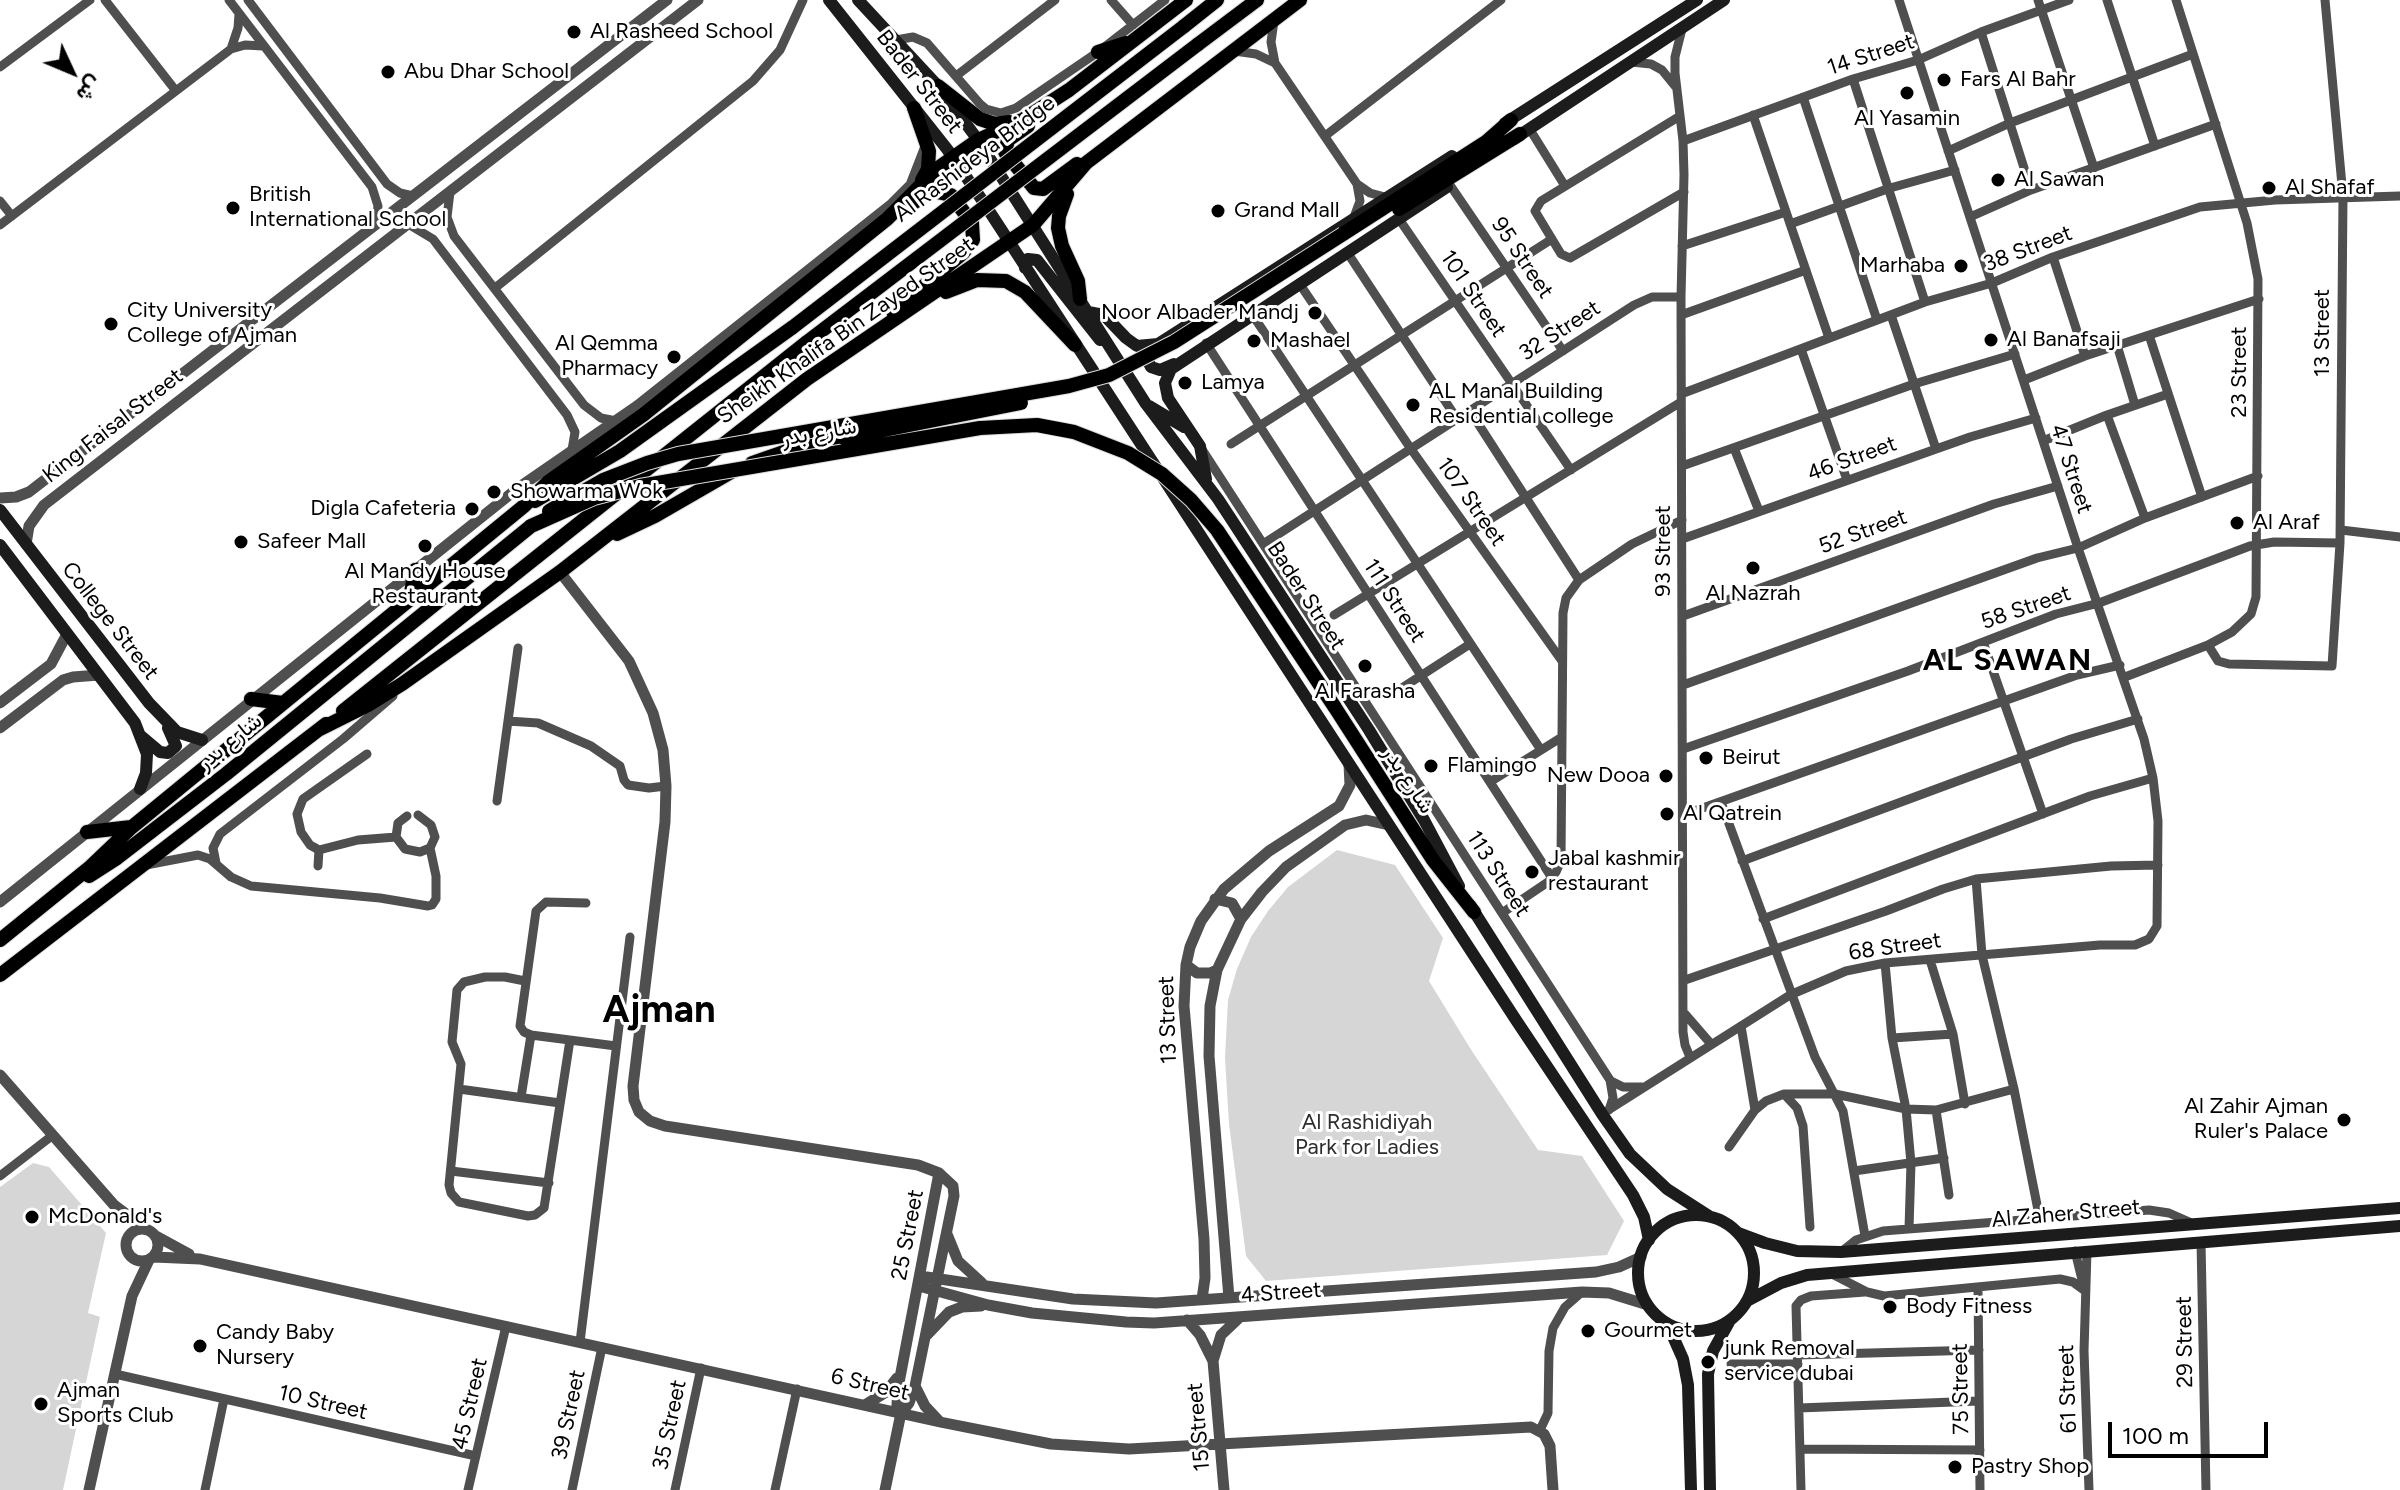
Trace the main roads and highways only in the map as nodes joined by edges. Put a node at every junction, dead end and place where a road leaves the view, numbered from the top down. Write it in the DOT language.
graph roads {
  1 [pos="829,0"];
  2 [pos="858,0"];
  3 [pos="1217,0"];
  4 [pos="1257,0"];
  5 [pos="1300,0"];
  6 [pos="1697,0"];
  7 [pos="1724,0"];
  8 [pos="1176,2"];
  9 [pos="1133,33"];
  10 [pos="1098,52"];
  11 [pos="1083,80"];
  12 [pos="938,86"];
  13 [pos="1069,90"];
  14 [pos="914,108"];
  15 [pos="1511,120"];
  16 [pos="1525,131"];
  17 [pos="978,140"];
  18 [pos="953,157"];
  19 [pos="1088,162"];
  20 [pos="1114,162"];
  21 [pos="915,191"];
  22 [pos="887,219"];
  23 [pos="1033,225"];
  24 [pos="1009,243"];
  25 [pos="1346,243"];
  26 [pos="1025,268"];
  27 [pos="916,304"];
  28 [pos="1084,305"];
  29 [pos="885,326"];
  30 [pos="793,327"];
  31 [pos="807,342"];
  32 [pos="1158,344"];
  33 [pos="1075,345"];
  34 [pos="1112,349"];
  35 [pos="1176,363"];
  36 [pos="1146,404"];
  37 [pos="1196,440"];
  38 [pos="1207,482"];
  39 [pos="524,506"];
  40 [pos="0,510"];
  41 [pos="531,526"];
  42 [pos="602,539"];
  43 [pos="0,545"];
  44 [pos="6,561"];
  45 [pos="415,570"];
  46 [pos="410,598"];
  47 [pos="251,699"];
  48 [pos="283,703"];
  49 [pos="164,719"];
  50 [pos="320,729"];
  51 [pos="141,736"];
  52 [pos="202,740"];
  53 [pos="140,789"];
  54 [pos="132,827"];
  55 [pos="87,832"];
  56 [pos="66,887"];
  57 [pos="1474,912"];
  58 [pos="0,940"];
  59 [pos="0,975"];
  60 [pos="2400,1208"];
  61 [pos="1709,1216"];
  62 [pos="2270,1218"];
  63 [pos="2400,1226"];
  64 [pos="1738,1233"];
  65 [pos="2251,1238"];
  66 [pos="2015,1239"];
  67 [pos="1649,1240"];
  68 [pos="1991,1259"];
  69 [pos="1747,1301"];
  70 [pos="1730,1319"];
  71 [pos="1667,1323"];
  72 [pos="1691,1490"];
  73 [pos="1710,1490"];
  1 -- 14 [label="main road, Bader Street"];
  2 -- 12 [label="main road, Bader Street"];
  3 -- 30 [label="main road, Al Rashideya Bridge, bridge"];
  4 -- 31 [label="main road, Al Rashideya Bridge, bridge"];
  5 -- 19 [label="main road, Sheikh Khalifa Bin Zayed Street"];
  6 -- 15 [label="main road"];
  7 -- 16 [label="main road"];
  8 -- 9 [label="main road, Sheikh Khalifa Bin Zayed Street"];
  9 -- 10 [label="main road"];
  9 -- 11 [label="main road, Sheikh Khalifa Bin Zayed Street"];
  11 -- 13 [label="main road, Sheikh Khalifa Bin Zayed Street"];
  11 -- 19 [label="main road"];
  12 -- 13 [label="main road"];
  12 -- 17 [label="main road, Bader Street"];
  13 -- 17 [label="main road, Sheikh Khalifa Bin Zayed Street"];
  14 -- 18 [label="main road, Bader Street"];
  14 -- 21 [label="main road"];
  15 -- 25 [label="main road"];
  15 -- 32 [label="main road"];
  16 -- 25 [label="main road"];
  16 -- 25 [label="main road"];
  17 -- 18 [label="main road, Sheikh Khalifa Bin Zayed Street"];
  17 -- 23 [label="main road, Bader Street"];
  18 -- 21 [label="main road, Sheikh Khalifa Bin Zayed Street"];
  18 -- 24 [label="main road, Bader Street"];
  19 -- 20 [label="main road"];
  19 -- 23 [label="main road, Sheikh Khalifa Bin Zayed Street"];
  19 -- 28 [label="main road"];
  21 -- 22 [label="main road, Sheikh Khalifa Bin Zayed Street"];
  22 -- 29 [label="main road"];
  22 -- 39 [label="main road, Sheikh Khalifa Bin Zayed Street"];
  23 -- 24 [label="main road, Sheikh Khalifa Bin Zayed Street"];
  23 -- 28 [label="main road, Bader Street"];
  24 -- 26 [label="main road, Bader Street"];
  24 -- 27 [label="main road, Sheikh Khalifa Bin Zayed Street"];
  25 -- 35 [label="main road"];
  25 -- 41 [label="main road, bridge"];
  25 -- 42 [label="main road, bridge"];
  26 -- 33 [label="main road, Bader Street"];
  26 -- 34 [label="main road"];
  27 -- 29 [label="main road, Sheikh Khalifa Bin Zayed Street"];
  27 -- 33 [label="main road"];
  28 -- 32 [label="main road"];
  28 -- 34 [label="main road, Bader Street"];
  29 -- 42 [label="main road, Sheikh Khalifa Bin Zayed Street"];
  30 -- 39 [label="main road, Sheikh Khalifa Bin Zayed Street"];
  31 -- 50 [label="main road, Sheikh Khalifa Bin Zayed Street"];
  32 -- 35 [label="main road"];
  33 -- 67 [label="main road, Bader Street"];
  34 -- 36 [label="main road, Bader Street"];
  35 -- 37 [label="main road"];
  36 -- 37 [label="main road"];
  36 -- 38 [label="main road, Bader Street"];
  37 -- 38 [label="main road"];
  38 -- 57 [label="main road, Bader Street"];
  39 -- 46 [label="main road, Sheikh Khalifa Bin Zayed Street"];
  40 -- 49 [label="main road, College Street"];
  41 -- 56 [label="main road, شارع بدر"];
  41 -- 57 [label="main road, شارع بدر, bridge"];
  42 -- 50 [label="main road, Sheikh Khalifa Bin Zayed Street"];
  43 -- 44 [label="main road, College Street"];
  44 -- 51 [label="main road, College Street"];
  45 -- 46 [label="main road"];
  46 -- 48 [label="main road, Sheikh Khalifa Bin Zayed Street"];
  47 -- 48 [label="main road"];
  48 -- 54 [label="main road, Sheikh Khalifa Bin Zayed Street"];
  49 -- 51 [label="main road"];
  49 -- 52 [label="main road, College Street"];
  50 -- 59 [label="main road, Sheikh Khalifa Bin Zayed Street"];
  51 -- 53 [label="main road, College Street"];
  54 -- 55 [label="main road"];
  54 -- 56 [label="main road, Sheikh Khalifa Bin Zayed Street"];
  56 -- 58 [label="main road, Sheikh Khalifa Bin Zayed Street"];
  57 -- 61 [label="main road, Bader Street"];
  60 -- 62 [label="main road, Al Zaher Street"];
  61 -- 64 [label="main road"];
  61 -- 67 [label="main road"];
  62 -- 65 [label="main road"];
  62 -- 66 [label="main road, Al Zaher Street"];
  63 -- 65 [label="main road, Al Zaher Street"];
  64 -- 66 [label="main road, Al Zaher Street"];
  64 -- 69 [label="main road"];
  65 -- 68 [label="main road, Al Zaher Street"];
  66 -- 68 [label="main road"];
  67 -- 71 [label="main road"];
  68 -- 69 [label="main road, Al Zaher Street"];
  69 -- 70 [label="main road"];
  70 -- 71 [label="main road"];
  70 -- 73 [label="main road"];
  71 -- 72 [label="main road"];
}
